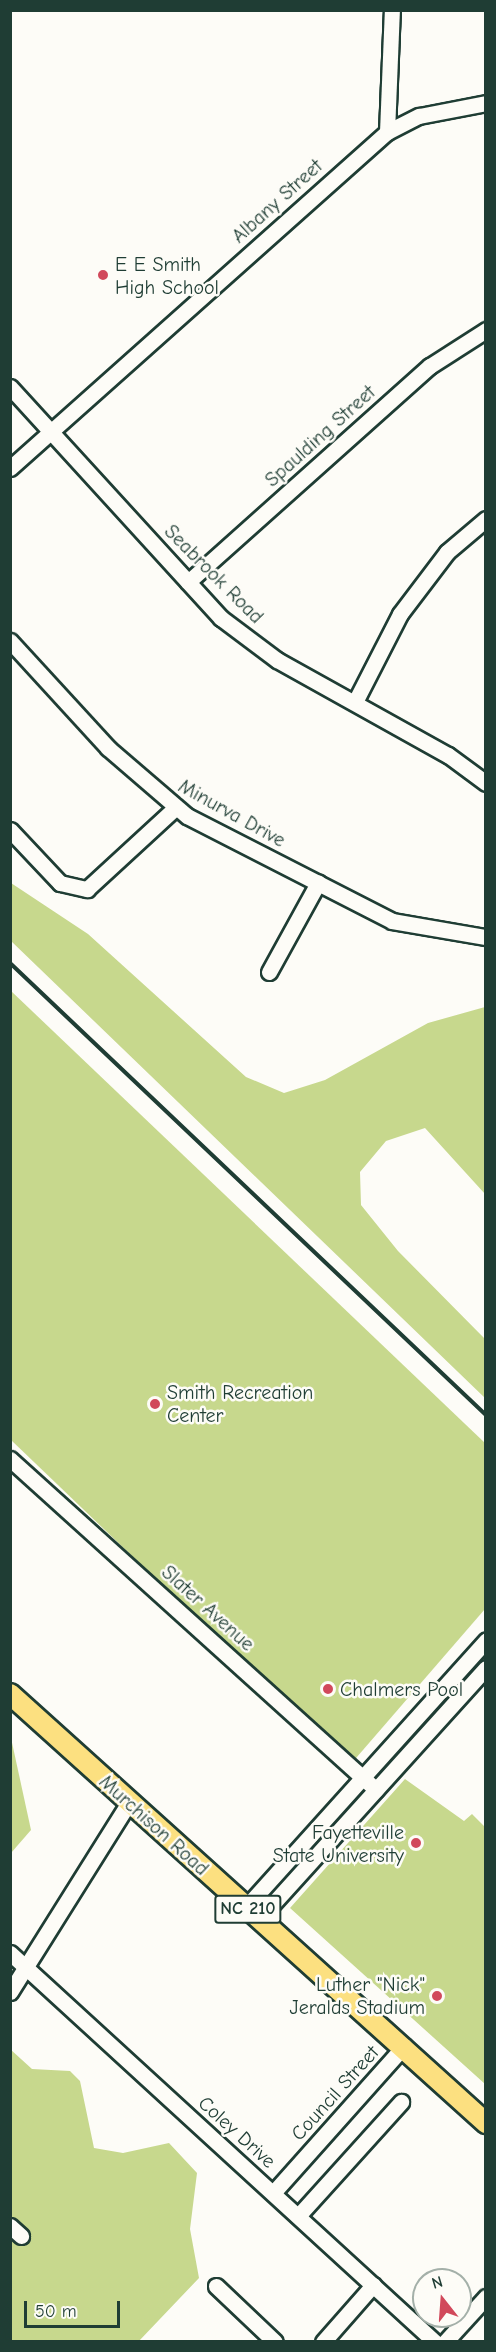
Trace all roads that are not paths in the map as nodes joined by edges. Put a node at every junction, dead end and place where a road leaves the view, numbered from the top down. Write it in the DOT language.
graph roads {
  1 [pos="392,10"];
  2 [pos="486,103"];
  3 [pos="387,132"];
  4 [pos="486,330"];
  5 [pos="10,387"];
  6 [pos="52,432"];
  7 [pos="10,468"];
  8 [pos="486,519"];
  9 [pos="188,582"];
  10 [pos="10,641"];
  11 [pos="355,702"];
  12 [pos="486,783"];
  13 [pos="175,808"];
  14 [pos="10,830"];
  15 [pos="318,883"];
  16 [pos="486,937"];
  17 [pos="269,972"];
  18 [pos="10,1459"];
  19 [pos="486,1640"];
  20 [pos="486,1668"];
  21 [pos="10,1694"];
  22 [pos="361,1776"];
  23 [pos="376,1790"];
  24 [pos="129,1802"];
  25 [pos="252,1913"];
  26 [pos="10,1953"];
  27 [pos="26,1967"];
  28 [pos="10,1992"];
  29 [pos="404,2046"];
  30 [pos="402,2102"];
  31 [pos="486,2123"];
  32 [pos="273,2193"];
  33 [pos="298,2216"];
  34 [pos="373,2285"];
  35 [pos="216,2286"];
  36 [pos="486,2297"];
  37 [pos="276,2342"];
  38 [pos="323,2342"];
  39 [pos="435,2342"];
  40 [pos="445,2342"];
  1 -- 3 [label="street"];
  2 -- 3 [label="street, Albany Street"];
  3 -- 6 [label="street, Albany Street"];
  4 -- 9 [label="street, Spaulding Street"];
  5 -- 6 [label="street, Seabrook Road"];
  6 -- 7 [label="street, Albany Street"];
  6 -- 9 [label="street, Seabrook Road"];
  8 -- 11 [label="street"];
  9 -- 11 [label="street, Seabrook Road"];
  10 -- 13 [label="street, Minurva Drive"];
  11 -- 12 [label="street, Seabrook Road"];
  13 -- 14 [label="street"];
  13 -- 15 [label="street, Minurva Drive"];
  15 -- 16 [label="street, Minurva Drive"];
  15 -- 17 [label="street"];
  18 -- 22 [label="street, Slater Avenue"];
  19 -- 22 [label="street"];
  20 -- 23 [label="street"];
  21 -- 24 [label="main road, Murchison Road / NC 210"];
  22 -- 23 [label="street, Slater Avenue"];
  22 -- 25 [label="street"];
  23 -- 25 [label="street"];
  24 -- 25 [label="main road, Murchison Road / NC 210"];
  24 -- 27 [label="street"];
  25 -- 29 [label="main road, Murchison Road / NC 210"];
  26 -- 27 [label="street, Coley Drive"];
  27 -- 28 [label="street"];
  27 -- 32 [label="street, Coley Drive"];
  29 -- 31 [label="main road, Murchison Road / NC 210"];
  29 -- 32 [label="street, Council Street"];
  30 -- 33 [label="street"];
  32 -- 33 [label="street, Coley Drive"];
  33 -- 34 [label="street, Coley Drive"];
  34 -- 38 [label="street"];
  34 -- 39 [label="street, Coley Drive"];
  35 -- 37 [label="street"];
  36 -- 40 [label="street"];
}
